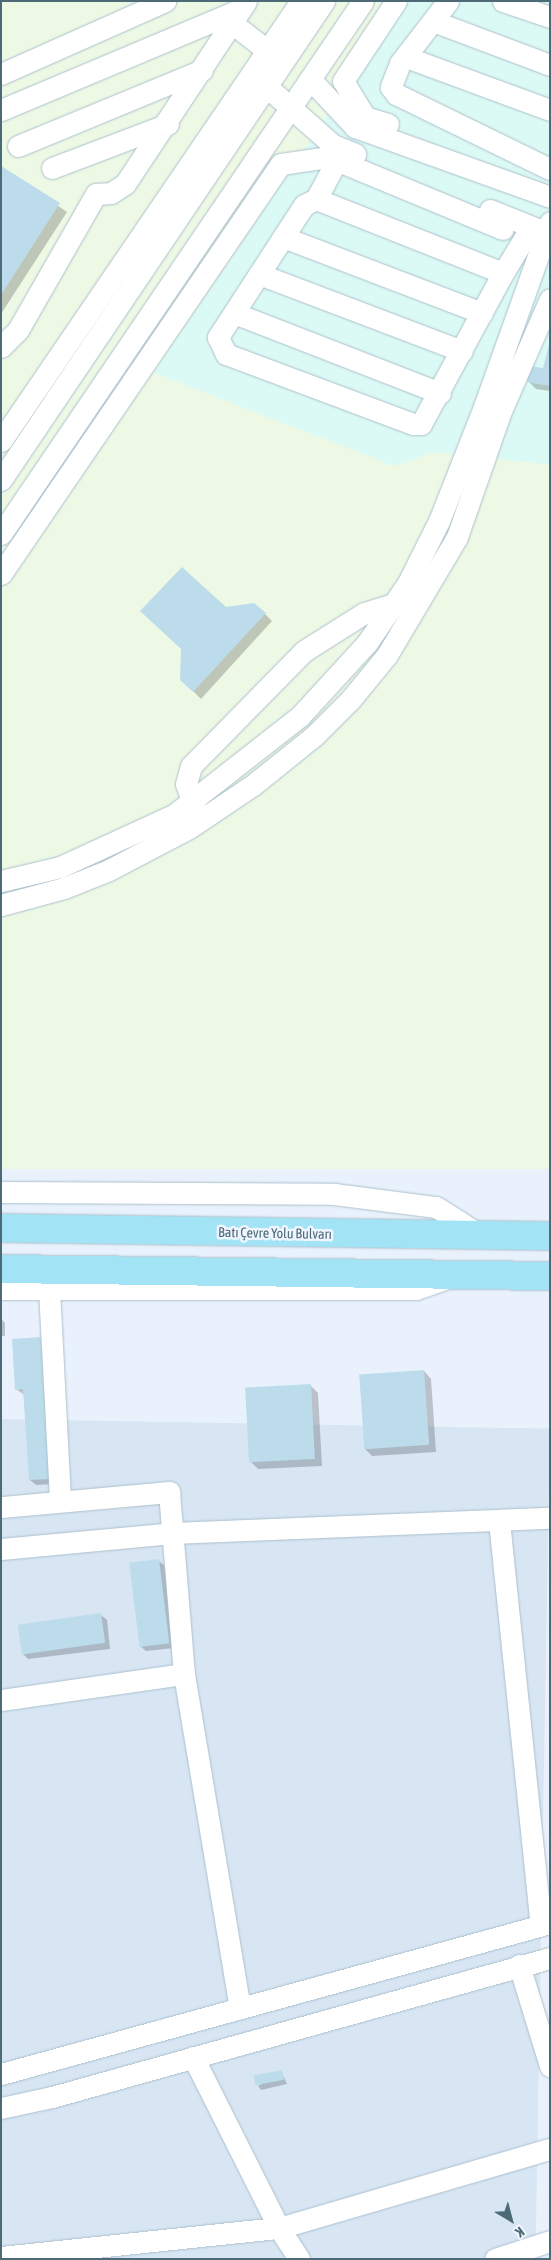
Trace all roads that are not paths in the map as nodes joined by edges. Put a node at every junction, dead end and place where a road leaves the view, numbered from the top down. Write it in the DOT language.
graph roads {
  1 [pos="164,1"];
  2 [pos="301,1"];
  3 [pos="324,1"];
  4 [pos="363,1"];
  5 [pos="396,1"];
  6 [pos="448,1"];
  7 [pos="503,1"];
  8 [pos="127,10"];
  9 [pos="239,11"];
  10 [pos="550,17"];
  11 [pos="434,21"];
  12 [pos="275,57"];
  13 [pos="406,57"];
  14 [pos="550,65"];
  15 [pos="202,70"];
  16 [pos="1,74"];
  17 [pos="310,78"];
  18 [pos="266,86"];
  19 [pos="290,109"];
  20 [pos="1,110"];
  21 [pos="550,110"];
  22 [pos="168,124"];
  23 [pos="392,126"];
  24 [pos="18,146"];
  25 [pos="340,155"];
  26 [pos="52,168"];
  27 [pos="550,169"];
  28 [pos="550,197"];
  29 [pos="316,199"];
  30 [pos="503,229"];
  31 [pos="544,229"];
  32 [pos="283,237"];
  33 [pos="259,274"];
  34 [pos="503,274"];
  35 [pos="550,298"];
  36 [pos="234,313"];
  37 [pos="482,313"];
  38 [pos="1,348"];
  39 [pos="462,351"];
  40 [pos="440,393"];
  41 [pos="1,441"];
  42 [pos="1,480"];
  43 [pos="1,534"];
  44 [pos="1,574"];
  45 [pos="393,604"];
  46 [pos="196,811"];
  47 [pos="1,881"];
  48 [pos="1,905"];
  49 [pos="1,1192"];
  50 [pos="1,1228"];
  51 [pos="482,1236"];
  52 [pos="550,1236"];
  53 [pos="1,1269"];
  54 [pos="457,1276"];
  55 [pos="550,1276"];
  56 [pos="1,1289"];
  57 [pos="50,1289"];
  58 [pos="60,1502"];
  59 [pos="1,1506"];
  60 [pos="550,1518"];
  61 [pos="499,1521"];
  62 [pos="172,1533"];
  63 [pos="1,1549"];
  64 [pos="184,1674"];
  65 [pos="1,1700"];
  66 [pos="545,1924"];
  67 [pos="550,1958"];
  68 [pos="519,1965"];
  69 [pos="240,2007"];
  70 [pos="194,2057"];
  71 [pos="550,2066"];
  72 [pos="1,2074"];
  73 [pos="1,2108"];
  74 [pos="550,2149"];
  75 [pos="279,2228"];
  76 [pos="550,2241"];
  77 [pos="1,2257"];
  78 [pos="299,2259"];
  79 [pos="495,2259"];
  1 -- 8 [label="street"];
  2 -- 12 [label="street"];
  3 -- 12 [label="street"];
  4 -- 17 [label="street"];
  5 -- 23 [label="street"];
  6 -- 11 [label="street"];
  7 -- 10 [label="street"];
  8 -- 16 [label="street"];
  9 -- 12 [label="street"];
  9 -- 15 [label="street"];
  9 -- 20 [label="street"];
  11 -- 13 [label="street"];
  11 -- 14 [label="street"];
  12 -- 18 [label="street"];
  12 -- 41 [label="street"];
  13 -- 21 [label="street"];
  13 -- 27 [label="street"];
  15 -- 22 [label="street"];
  15 -- 24 [label="street"];
  17 -- 19 [label="street"];
  17 -- 28 [label="street"];
  18 -- 19 [label="street"];
  18 -- 42 [label="street"];
  19 -- 25 [label="street"];
  19 -- 43 [label="street"];
  22 -- 26 [label="street"];
  22 -- 38 [label="street"];
  25 -- 29 [label="street"];
  25 -- 30 [label="street"];
  25 -- 31 [label="street"];
  25 -- 44 [label="street"];
  29 -- 32 [label="street"];
  29 -- 34 [label="street"];
  31 -- 34 [label="street"];
  31 -- 45 [label="street"];
  32 -- 33 [label="street"];
  32 -- 37 [label="street"];
  33 -- 36 [label="street"];
  33 -- 39 [label="street"];
  34 -- 37 [label="street"];
  35 -- 46 [label="street"];
  36 -- 40 [label="street"];
  36 -- 40 [label="street"];
  37 -- 39 [label="street"];
  39 -- 40 [label="street"];
  45 -- 46 [label="street"];
  45 -- 46 [label="street"];
  46 -- 47 [label="street"];
  46 -- 48 [label="street"];
  49 -- 51 [label="street"];
  50 -- 51 [label="highway, Batı Çevre Yolu Bulvarı"];
  51 -- 52 [label="highway, Batı Çevre Yolu Bulvarı"];
  53 -- 54 [label="highway"];
  54 -- 55 [label="highway"];
  54 -- 57 [label="street"];
  56 -- 57 [label="street"];
  57 -- 58 [label="street"];
  58 -- 59 [label="street"];
  58 -- 62 [label="street"];
  60 -- 61 [label="street"];
  61 -- 62 [label="street"];
  61 -- 66 [label="street"];
  62 -- 63 [label="street"];
  62 -- 64 [label="street"];
  64 -- 65 [label="street"];
  64 -- 69 [label="street"];
  66 -- 69 [label="street"];
  67 -- 68 [label="street"];
  68 -- 70 [label="street"];
  68 -- 71 [label="street"];
  69 -- 72 [label="street"];
  70 -- 73 [label="street"];
  70 -- 75 [label="street"];
  74 -- 75 [label="street"];
  75 -- 77 [label="street"];
  75 -- 78 [label="street"];
  76 -- 79 [label="street"];
}
